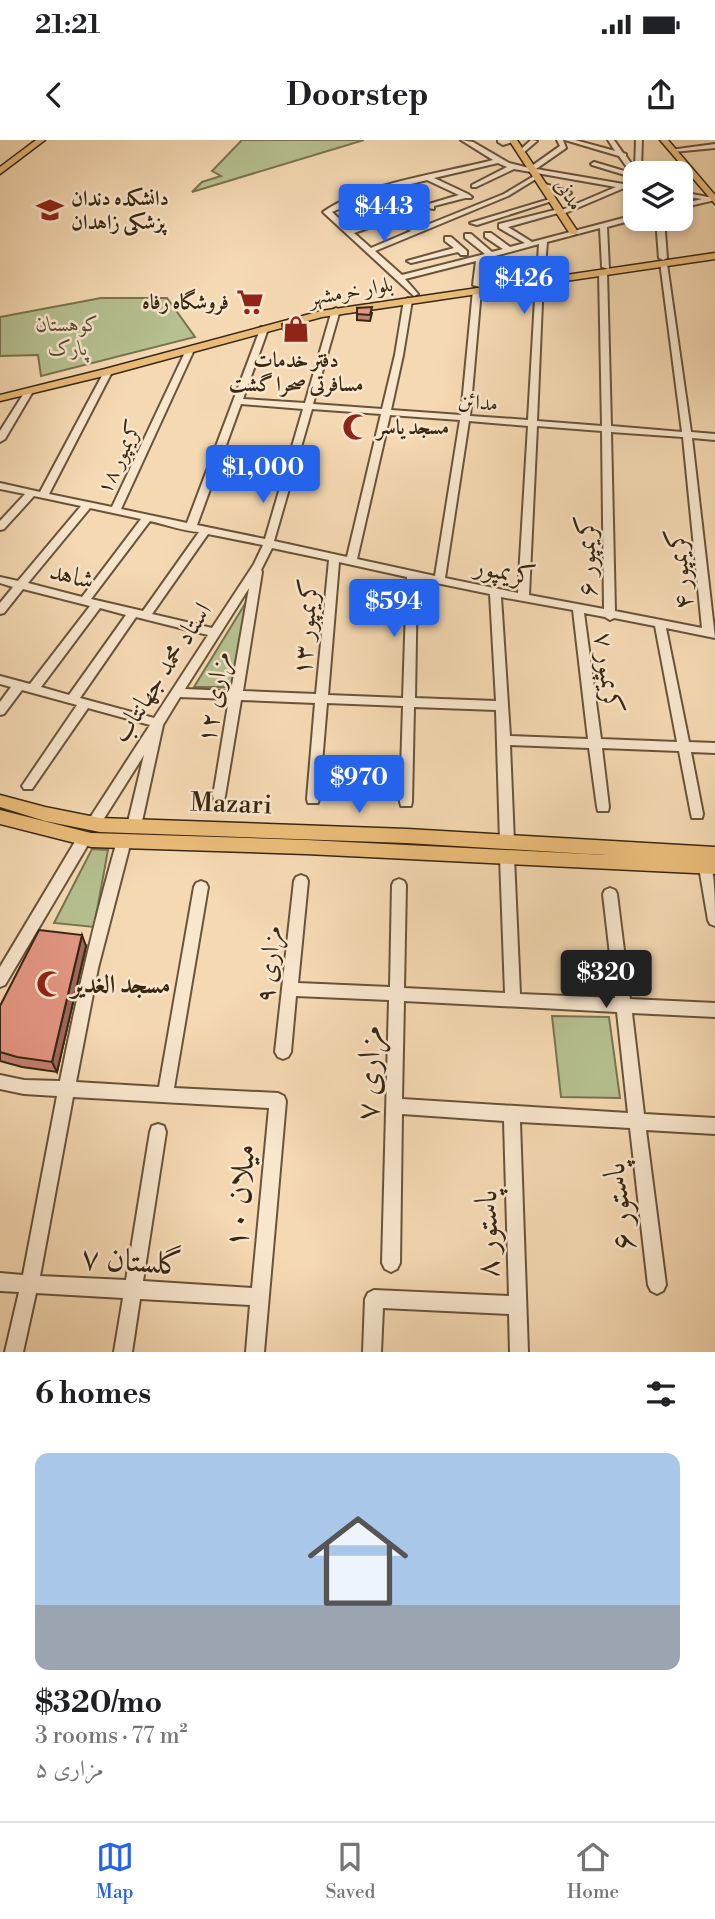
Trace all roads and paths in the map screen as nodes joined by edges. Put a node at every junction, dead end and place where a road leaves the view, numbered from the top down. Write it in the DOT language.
graph roads {
  1 [pos="41,140"];
  2 [pos="464,140"];
  3 [pos="560,140"];
  4 [pos="568,140"];
  5 [pos="611,140"];
  6 [pos="639,140"];
  7 [pos="664,140"];
  8 [pos="500,141"];
  9 [pos="513,141"];
  10 [pos="534,141"];
  11 [pos="715,146"];
  12 [pos="673,150"];
  13 [pos="520,152"];
  14 [pos="624,155"];
  15 [pos="496,160"];
  16 [pos="628,161"];
  17 [pos="637,161"];
  18 [pos="594,164"];
  19 [pos="513,167"];
  20 [pos="623,170"];
  21 [pos="0,171"];
  22 [pos="452,171"];
  23 [pos="534,172"];
  24 [pos="426,177"];
  25 [pos="542,185"];
  26 [pos="393,186"];
  27 [pos="623,186"];
  28 [pos="568,193"];
  29 [pos="365,195"];
  30 [pos="466,195"];
  31 [pos="693,196"];
  32 [pos="714,199"];
  33 [pos="552,200"];
  34 [pos="693,203"];
  35 [pos="481,204"];
  36 [pos="428,205"];
  37 [pos="560,212"];
  38 [pos="394,216"];
  39 [pos="447,217"];
  40 [pos="623,220"];
  41 [pos="377,222"];
  42 [pos="474,223"];
  43 [pos="603,225"];
  44 [pos="416,231"];
  45 [pos="661,231"];
  46 [pos="349,232"];
  47 [pos="573,232"];
  48 [pos="488,235"];
  49 [pos="468,236"];
  50 [pos="448,239"];
  51 [pos="543,241"];
  52 [pos="532,245"];
  53 [pos="460,249"];
  54 [pos="371,250"];
  55 [pos="510,251"];
  56 [pos="715,253"];
  57 [pos="492,256"];
  58 [pos="476,260"];
  59 [pos="411,261"];
  60 [pos="663,261"];
  61 [pos="604,270"];
  62 [pos="400,278"];
  63 [pos="540,278"];
  64 [pos="477,288"];
  65 [pos="411,297"];
  66 [pos="336,310"];
  67 [pos="264,329"];
  68 [pos="190,350"];
  69 [pos="471,354"];
  70 [pos="605,355"];
  71 [pos="144,359"];
  72 [pos="108,373"];
  73 [pos="0,392"];
  74 [pos="28,393"];
  75 [pos="0,398"];
  76 [pos="238,401"];
  77 [pos="308,407"];
  78 [pos="386,412"];
  79 [pos="465,418"];
  80 [pos="533,424"];
  81 [pos="607,429"];
  82 [pos="78,431"];
  83 [pos="2,435"];
  84 [pos="687,435"];
  85 [pos="715,437"];
  86 [pos="289,473"];
  87 [pos="0,486"];
  88 [pos="31,493"];
  89 [pos="43,496"];
  90 [pos="87,505"];
  91 [pos="115,512"];
  92 [pos="147,519"];
  93 [pos="0,527"];
  94 [pos="190,529"];
  95 [pos="204,532"];
  96 [pos="268,545"];
  97 [pos="334,559"];
  98 [pos="351,562"];
  99 [pos="259,564"];
  100 [pos="412,575"];
  101 [pos="0,580"];
  102 [pos="439,581"];
  103 [pos="21,585"];
  104 [pos="495,592"];
  105 [pos="523,598"];
  106 [pos="84,601"];
  107 [pos="97,604"];
  108 [pos="578,609"];
  109 [pos="0,610"];
  110 [pos="139,615"];
  111 [pos="610,615"];
  112 [pos="660,625"];
  113 [pos="215,633"];
  114 [pos="712,634"];
  115 [pos="0,680"];
  116 [pos="19,685"];
  117 [pos="33,689"];
  118 [pos="175,693"];
  119 [pos="237,696"];
  120 [pos="322,699"];
  121 [pos="79,702"];
  122 [pos="409,703"];
  123 [pos="502,706"];
  124 [pos="0,711"];
  125 [pos="158,723"];
  126 [pos="504,740"];
  127 [pos="595,744"];
  128 [pos="684,747"];
  129 [pos="715,748"];
  130 [pos="28,786"];
  131 [pos="219,796"];
  132 [pos="313,799"];
  133 [pos="0,801"];
  134 [pos="406,802"];
  135 [pos="603,807"];
  136 [pos="697,814"];
  137 [pos="0,817"];
  138 [pos="134,826"];
  139 [pos="89,832"];
  140 [pos="124,841"];
  141 [pos="507,849"];
  142 [pos="712,863"];
  143 [pos="301,881"];
  144 [pos="399,885"];
  145 [pos="201,887"];
  146 [pos="610,894"];
  147 [pos="715,920"];
  148 [pos="78,936"];
  149 [pos="97,939"];
  150 [pos="0,981"];
  151 [pos="291,989"];
  152 [pos="398,995"];
  153 [pos="513,1001"];
  154 [pos="624,1005"];
  155 [pos="715,1010"];
  156 [pos="284,1052"];
  157 [pos="0,1082"];
  158 [pos="65,1090"];
  159 [pos="164,1095"];
  160 [pos="395,1107"];
  161 [pos="512,1114"];
  162 [pos="638,1122"];
  163 [pos="715,1126"];
  164 [pos="158,1132"];
  165 [pos="391,1263"];
  166 [pos="0,1282"];
  167 [pos="31,1283"];
  168 [pos="657,1285"];
  169 [pos="132,1290"];
  170 [pos="260,1297"];
  171 [pos="517,1305"];
  172 [pos="14,1352"];
  173 [pos="123,1352"];
  174 [pos="255,1352"];
  175 [pos="372,1352"];
  176 [pos="519,1352"];
  1 -- 21 [label="main road"];
  2 -- 15 [label="street"];
  3 -- 23 [label="street"];
  4 -- 14 [label="street"];
  5 -- 14 [label="street"];
  6 -- 17 [label="street"];
  7 -- 12 [label="main road"];
  8 -- 9 [label="street"];
  9 -- 13 [label="main road, مدنی"];
  10 -- 13 [label="street"];
  11 -- 12 [label="street"];
  12 -- 32 [label="main road"];
  13 -- 23 [label="main road, مدنی"];
  14 -- 16 [label="street"];
  15 -- 19 [label="street"];
  15 -- 22 [label="street"];
  18 -- 20 [label="street"];
  19 -- 22 [label="street"];
  19 -- 23 [label="street"];
  22 -- 24 [label="street"];
  23 -- 25 [label="main road, مدنی"];
  23 -- 27 [label="street"];
  23 -- 35 [label="street"];
  24 -- 26 [label="street"];
  24 -- 30 [label="street"];
  25 -- 28 [label="street"];
  25 -- 33 [label="main road, مدنی"];
  26 -- 29 [label="street"];
  26 -- 36 [label="street"];
  27 -- 37 [label="street"];
  29 -- 38 [label="street"];
  29 -- 46 [label="street"];
  30 -- 35 [label="street"];
  30 -- 36 [label="street"];
  31 -- 32 [label="street"];
  32 -- 34 [label="street"];
  33 -- 37 [label="main road, مدنی"];
  33 -- 42 [label="street"];
  35 -- 39 [label="street"];
  36 -- 38 [label="street"];
  36 -- 39 [label="street"];
  37 -- 47 [label="main road, مدنی"];
  37 -- 52 [label="street"];
  38 -- 44 [label="street"];
  39 -- 44 [label="street"];
  40 -- 43 [label="street"];
  41 -- 46 [label="street"];
  43 -- 47 [label="street"];
  43 -- 61 [label="street"];
  44 -- 54 [label="street"];
  45 -- 60 [label="street, کریمپور ۴"];
  46 -- 54 [label="street"];
  47 -- 51 [label="street"];
  48 -- 55 [label="street"];
  49 -- 57 [label="street"];
  50 -- 53 [label="street"];
  51 -- 52 [label="street"];
  51 -- 63 [label="street"];
  52 -- 55 [label="street"];
  53 -- 58 [label="street"];
  53 -- 59 [label="street"];
  54 -- 62 [label="street"];
  55 -- 57 [label="street"];
  56 -- 60 [label="main road, بلوار خرمشهر"];
  57 -- 58 [label="street"];
  58 -- 62 [label="street"];
  58 -- 64 [label="street"];
  60 -- 61 [label="main road, بلوار خرمشهر"];
  60 -- 84 [label="street, کریمپور ۴"];
  61 -- 63 [label="main road, بلوار خرمشهر"];
  61 -- 70 [label="street"];
  62 -- 65 [label="street"];
  63 -- 64 [label="main road, بلوار خرمشهر"];
  63 -- 80 [label="street"];
  64 -- 65 [label="main road, بلوار خرمشهر"];
  64 -- 69 [label="street"];
  65 -- 66 [label="main road, بلوار خرمشهر"];
  65 -- 71 [label="main road, بلوار خرمشهر"];
  65 -- 78 [label="street"];
  66 -- 67 [label="main road, بلوار خرمشهر"];
  66 -- 77 [label="street"];
  67 -- 68 [label="main road, بلوار خرمشهر"];
  67 -- 76 [label="street"];
  68 -- 71 [label="main road, بلوار خرمشهر"];
  68 -- 91 [label="street, کریمپور ۱۸"];
  69 -- 79 [label="street"];
  70 -- 81 [label="street, کریمپور ۶"];
  71 -- 72 [label="main road, بلوار خرمشهر"];
  71 -- 73 [label="main road, بلوار خرمشهر"];
  72 -- 74 [label="main road, بلوار خرمشهر"];
  72 -- 82 [label="street"];
  74 -- 75 [label="main road, بلوار خرمشهر"];
  74 -- 83 [label="street"];
  76 -- 77 [label="street, مدائن"];
  76 -- 94 [label="street"];
  77 -- 78 [label="street, مدائن"];
  77 -- 86 [label="street"];
  78 -- 79 [label="street, مدائن"];
  78 -- 98 [label="street"];
  79 -- 80 [label="street, مدائن"];
  79 -- 102 [label="street"];
  80 -- 81 [label="street, مدائن"];
  80 -- 105 [label="street"];
  81 -- 84 [label="street, مدائن"];
  81 -- 111 [label="street, کریمپور ۶"];
  82 -- 89 [label="street"];
  84 -- 85 [label="street, مدائن"];
  84 -- 114 [label="street, کریمپور ۴"];
  86 -- 96 [label="street"];
  87 -- 88 [label="street, کریمپور"];
  88 -- 89 [label="street, کریمپور"];
  88 -- 93 [label="street"];
  89 -- 90 [label="street, کریمپور"];
  90 -- 91 [label="street, کریمپور"];
  90 -- 103 [label="street"];
  91 -- 92 [label="street, کریمپور"];
  92 -- 94 [label="street, کریمپور"];
  92 -- 106 [label="street"];
  94 -- 95 [label="street, کریمپور"];
  95 -- 96 [label="street, کریمپور"];
  95 -- 110 [label="street"];
  96 -- 97 [label="street, کریمپور"];
  96 -- 99 [label="street, استاد محمد جهانتاب"];
  97 -- 98 [label="street, کریمپور"];
  97 -- 120 [label="street, کریمپور ۱۳"];
  98 -- 100 [label="street, کریمپور"];
  99 -- 113 [label="street, استاد محمد جهانتاب"];
  99 -- 119 [label="street, مزاری ۱۲"];
  100 -- 102 [label="street, کریمپور"];
  100 -- 122 [label="street"];
  101 -- 103 [label="street, شاهد"];
  102 -- 104 [label="street, کریمپور"];
  103 -- 106 [label="street, شاهد"];
  103 -- 109 [label="street"];
  104 -- 105 [label="street, کریمپور"];
  104 -- 123 [label="street"];
  105 -- 108 [label="street, کریمپور"];
  106 -- 107 [label="street, شاهد"];
  107 -- 110 [label="street, شاهد"];
  107 -- 117 [label="street"];
  108 -- 111 [label="street, کریمپور"];
  108 -- 127 [label="street, کریمپور ۷"];
  110 -- 113 [label="street, شاهد"];
  110 -- 121 [label="street"];
  111 -- 112 [label="street, کریمپور"];
  112 -- 114 [label="street, کریمپور"];
  112 -- 128 [label="street"];
  113 -- 118 [label="street, استاد محمد جهانتاب"];
  115 -- 116 [label="street"];
  116 -- 117 [label="street"];
  116 -- 124 [label="street"];
  117 -- 121 [label="street"];
  118 -- 119 [label="street"];
  118 -- 125 [label="street, استاد محمد جهانتاب"];
  119 -- 120 [label="street"];
  119 -- 131 [label="street, مزاری ۱۲"];
  120 -- 122 [label="street"];
  120 -- 132 [label="street, کریمپور ۱۳"];
  121 -- 125 [label="street"];
  121 -- 130 [label="street"];
  122 -- 123 [label="street"];
  122 -- 134 [label="street"];
  123 -- 126 [label="street"];
  125 -- 138 [label="street"];
  125 -- 139 [label="street, استاد محمد جهانتاب"];
  126 -- 127 [label="street"];
  126 -- 141 [label="street"];
  127 -- 128 [label="street"];
  127 -- 135 [label="street, کریمپور ۷"];
  128 -- 129 [label="street"];
  128 -- 136 [label="street"];
  133 -- 139 [label="main road, Mazari"];
  137 -- 139 [label="main road, Mazari"];
  138 -- 139 [label="main road, Mazari"];
  138 -- 141 [label="main road, Mazari"];
  139 -- 140 [label="main road, Mazari"];
  139 -- 150 [label="street, استاد محمد جهانتاب"];
  140 -- 141 [label="main road, Mazari"];
  140 -- 149 [label="street"];
  141 -- 142 [label="main road, Mazari"];
  141 -- 153 [label="street"];
  142 -- 147 [label="street"];
  143 -- 151 [label="street, مزاری ۹"];
  144 -- 152 [label="street, مزاری ۷"];
  145 -- 159 [label="street"];
  146 -- 154 [label="street, پاستور ۶"];
  148 -- 149 [label="street"];
  149 -- 158 [label="street"];
  151 -- 152 [label="street"];
  151 -- 156 [label="street, مزاری ۹"];
  152 -- 153 [label="street"];
  152 -- 160 [label="street, مزاری ۷"];
  153 -- 154 [label="street"];
  154 -- 155 [label="street"];
  154 -- 162 [label="street, پاستور ۶"];
  157 -- 158 [label="street"];
  158 -- 159 [label="street"];
  158 -- 167 [label="street"];
  159 -- 170 [label="street, میلان ۱۰"];
  160 -- 161 [label="street"];
  160 -- 165 [label="street, مزاری ۷"];
  161 -- 162 [label="street"];
  161 -- 171 [label="street, پاستور ۸"];
  162 -- 163 [label="street"];
  162 -- 168 [label="street, پاستور ۶"];
  164 -- 169 [label="street"];
  166 -- 167 [label="street, گلستان ۷"];
  167 -- 169 [label="street, گلستان ۷"];
  167 -- 172 [label="street"];
  169 -- 170 [label="street, گلستان ۷"];
  169 -- 173 [label="street"];
  170 -- 174 [label="street, میلان ۱۰"];
  171 -- 175 [label="street"];
  171 -- 176 [label="street, پاستور ۸"];
}
